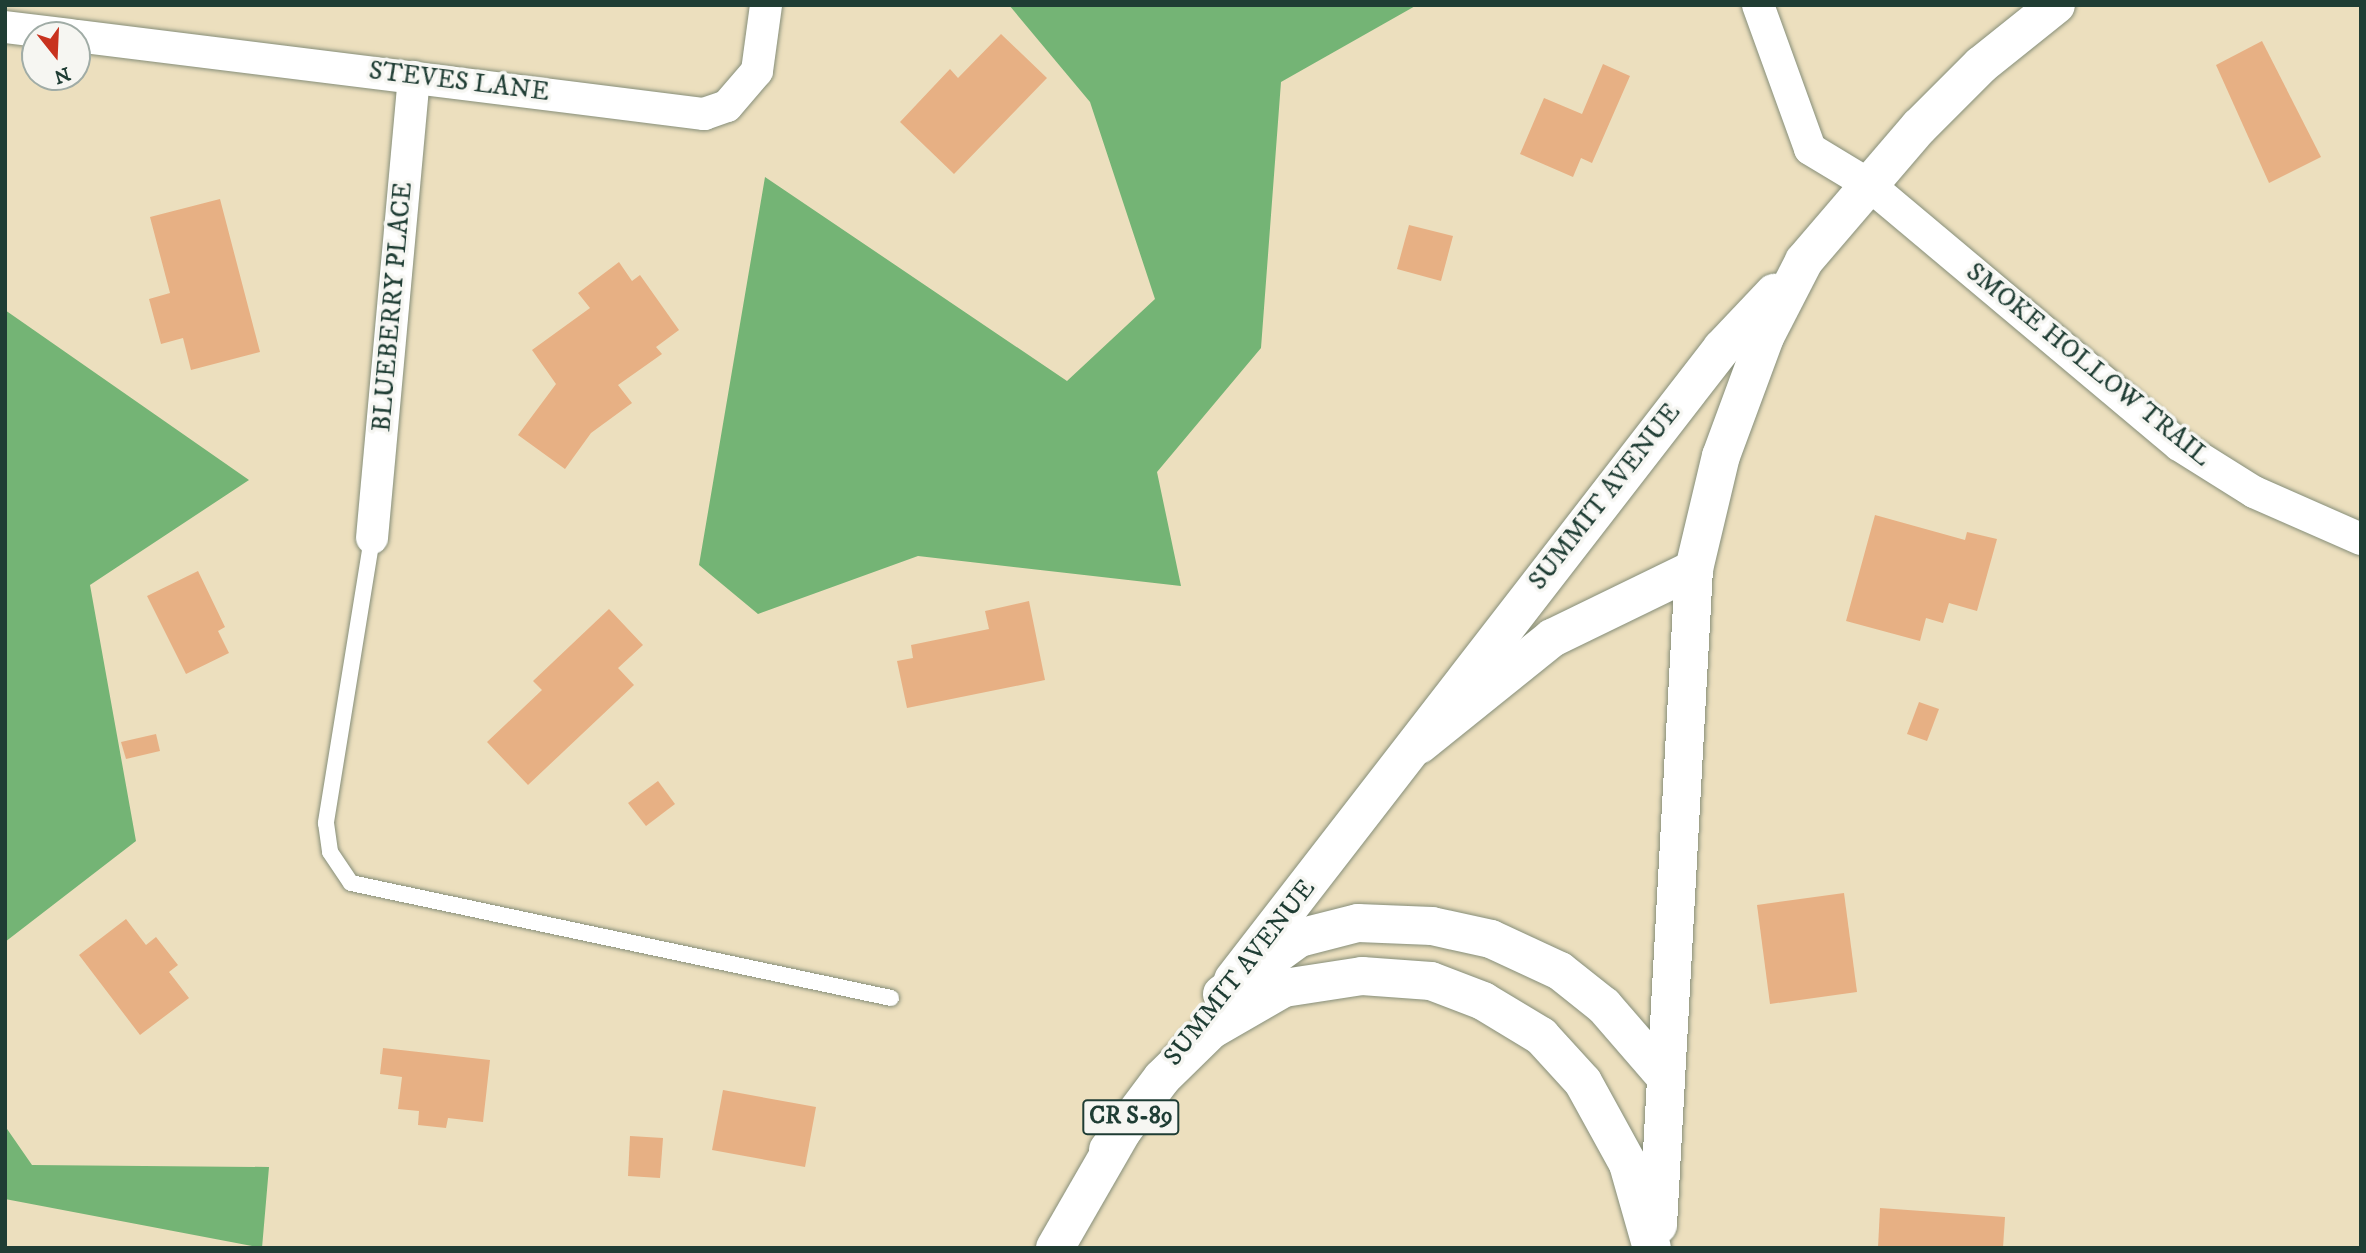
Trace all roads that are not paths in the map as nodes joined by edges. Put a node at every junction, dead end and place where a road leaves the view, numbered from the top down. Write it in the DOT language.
graph roads {
  1 [pos="766,5"];
  2 [pos="1758,5"];
  3 [pos="2056,5"];
  4 [pos="91,38"];
  5 [pos="414,77"];
  6 [pos="1868,184"];
  7 [pos="1804,261"];
  8 [pos="372,538"];
  9 [pos="2361,539"];
  10 [pos="1694,569"];
  11 [pos="1419,745"];
  12 [pos="1222,995"];
  13 [pos="891,998"];
  14 [pos="1662,1073"];
  15 [pos="1108,1150"];
  16 [pos="1055,1248"];
  17 [pos="1652,1248"];
  18 [pos="1658,1248"];
  1 -- 5 [label="street, STEVES LANE"];
  2 -- 6 [label="street, SMOKE HOLLOW TRAIL"];
  3 -- 6 [label="main road, SUMMIT AVENUE / CR S-89"];
  4 -- 5 [label="street, STEVES LANE"];
  5 -- 8 [label="street, BLUEBERRY PLACE"];
  6 -- 7 [label="main road, SUMMIT AVENUE / CR S-89"];
  6 -- 9 [label="street, SMOKE HOLLOW TRAIL"];
  7 -- 10 [label="main road, SUMMIT AVENUE / CR S-89"];
  7 -- 11 [label="main road, SUMMIT AVENUE / CR S-89"];
  8 -- 13 [label="lane"];
  10 -- 11 [label="main road, SUMMIT AVENUE / CR S-89"];
  10 -- 14 [label="main road"];
  11 -- 12 [label="main road, SUMMIT AVENUE / CR S-89"];
  12 -- 14 [label="main road"];
  12 -- 15 [label="main road, SUMMIT AVENUE / CR S-89"];
  14 -- 18 [label="main road"];
  15 -- 16 [label="main road, SUMMIT AVENUE / CR S-89"];
  15 -- 17 [label="main road"];
}
